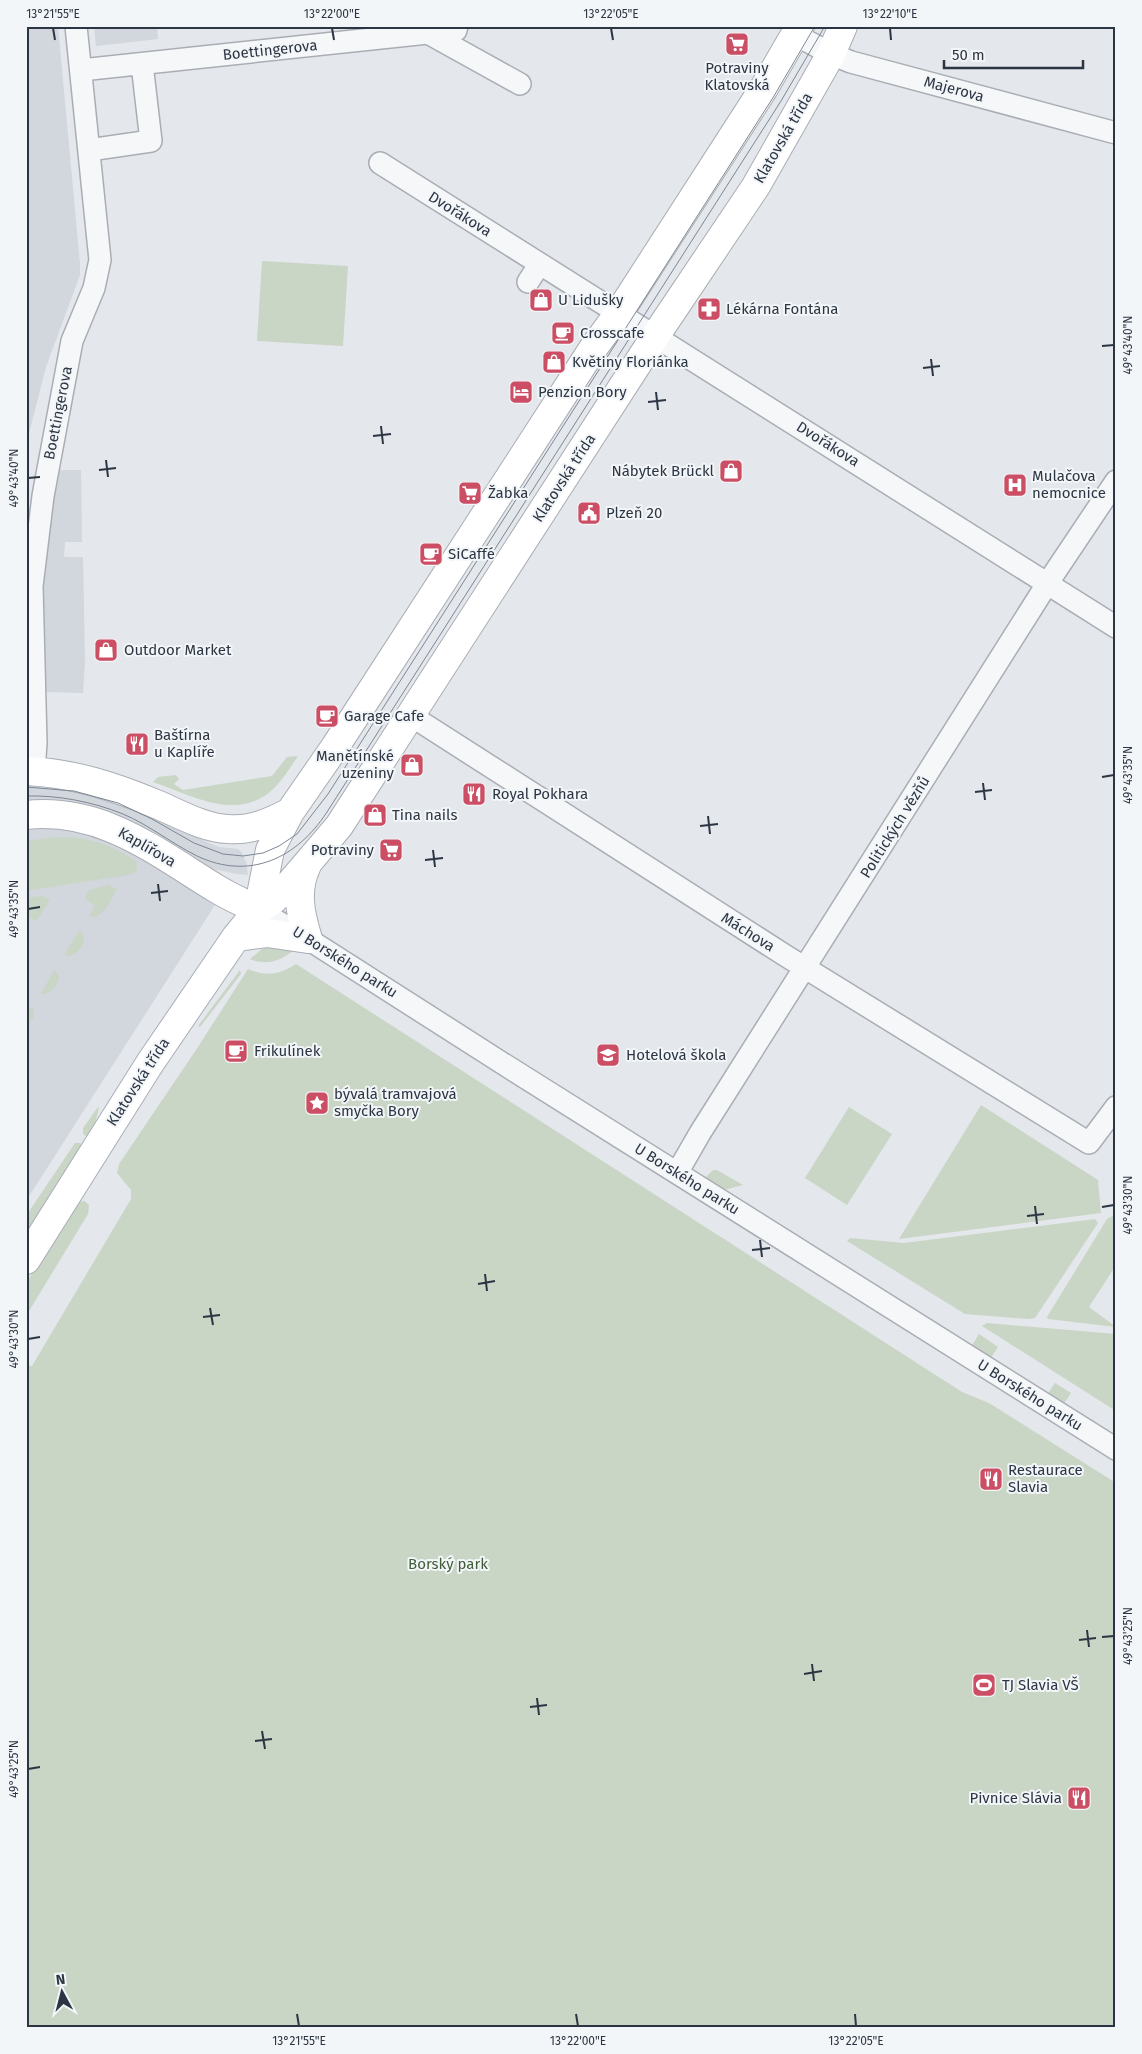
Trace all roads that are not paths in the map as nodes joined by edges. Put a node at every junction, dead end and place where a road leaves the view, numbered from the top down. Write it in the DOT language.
graph roads {
  1 [pos="76,26"];
  2 [pos="456,26"];
  3 [pos="843,26"];
  4 [pos="798,31"];
  5 [pos="428,33"];
  6 [pos="831,54"];
  7 [pos="142,64"];
  8 [pos="81,70"];
  9 [pos="520,84"];
  10 [pos="1116,132"];
  11 [pos="89,150"];
  12 [pos="380,163"];
  13 [pos="539,265"];
  14 [pos="528,282"];
  15 [pos="620,313"];
  16 [pos="656,336"];
  17 [pos="1116,481"];
  18 [pos="35,496"];
  19 [pos="1048,584"];
  20 [pos="1116,626"];
  21 [pos="410,715"];
  22 [pos="30,771"];
  23 [pos="290,812"];
  24 [pos="26,815"];
  25 [pos="228,830"];
  26 [pos="310,859"];
  27 [pos="219,891"];
  28 [pos="258,910"];
  29 [pos="236,937"];
  30 [pos="308,939"];
  31 [pos="806,968"];
  32 [pos="1116,1107"];
  33 [pos="677,1173"];
  34 [pos="26,1260"];
  35 [pos="1116,1449"];
  1 -- 8 [label="street, Boettingerova"];
  2 -- 5 [label="street, Boettingerova"];
  3 -- 6 [label="main road, Klatovská třída"];
  4 -- 6 [label="street, Majerova"];
  4 -- 15 [label="main road, Klatovská třída"];
  5 -- 7 [label="street, Boettingerova"];
  5 -- 9 [label="street"];
  6 -- 10 [label="street, Majerova"];
  6 -- 16 [label="main road, Klatovská třída"];
  7 -- 8 [label="street, Boettingerova"];
  7 -- 11 [label="street"];
  8 -- 11 [label="street, Boettingerova"];
  11 -- 18 [label="street, Boettingerova"];
  12 -- 13 [label="street, Dvořákova"];
  13 -- 14 [label="street"];
  13 -- 15 [label="street, Dvořákova"];
  15 -- 16 [label="street, Dvořákova"];
  15 -- 23 [label="main road, Klatovská třída"];
  16 -- 19 [label="street, Dvořákova"];
  16 -- 21 [label="main road, Klatovská třída"];
  17 -- 19 [label="street, Politických vězňů"];
  18 -- 22 [label="street, Boettingerova"];
  19 -- 20 [label="street, Dvořákova"];
  19 -- 31 [label="street, Politických vězňů"];
  21 -- 26 [label="main road, Klatovská třída"];
  21 -- 31 [label="street, Máchova"];
  22 -- 25 [label="main road"];
  23 -- 25 [label="main road"];
  23 -- 28 [label="main road, Klatovská třída"];
  24 -- 27 [label="main road, Kaplířova"];
  25 -- 28 [label="main road"];
  26 -- 28 [label="main road, Klatovská třída"];
  26 -- 30 [label="main road"];
  27 -- 28 [label="main road, Kaplířova"];
  27 -- 29 [label="main road"];
  28 -- 29 [label="main road, Klatovská třída"];
  28 -- 30 [label="street, U Borského parku"];
  29 -- 30 [label="main road"];
  29 -- 34 [label="main road, Klatovská třída"];
  30 -- 33 [label="street, U Borského parku"];
  31 -- 32 [label="street, Máchova"];
  31 -- 33 [label="street, Politických vězňů"];
  33 -- 35 [label="street, U Borského parku"];
}
